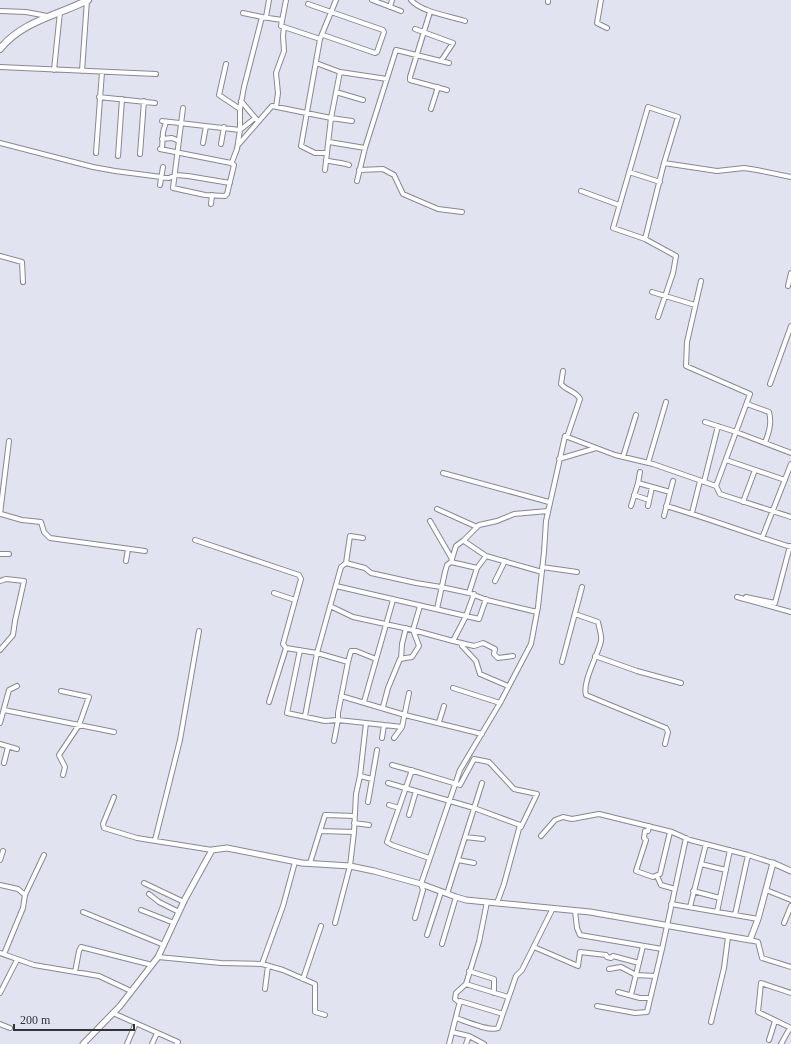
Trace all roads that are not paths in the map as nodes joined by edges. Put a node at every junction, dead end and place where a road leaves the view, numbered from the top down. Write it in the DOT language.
graph roads {
  1 [pos="88,0"];
  2 [pos="269,0"];
  3 [pos="286,0"];
  4 [pos="336,0"];
  5 [pos="372,0"];
  6 [pos="392,0"];
  7 [pos="411,0"];
  8 [pos="601,0"];
  9 [pos="308,4"];
  10 [pos="390,7"];
  11 [pos="0,11"];
  12 [pos="401,11"];
  13 [pos="60,12"];
  14 [pos="332,12"];
  15 [pos="430,12"];
  16 [pos="243,13"];
  17 [pos="47,16"];
  18 [pos="264,17"];
  19 [pos="282,20"];
  20 [pos="465,21"];
  21 [pos="284,27"];
  22 [pos="607,28"];
  23 [pos="415,29"];
  24 [pos="423,32"];
  25 [pos="322,37"];
  26 [pos="0,49"];
  27 [pos="416,54"];
  28 [pos="442,61"];
  29 [pos="316,63"];
  30 [pos="449,63"];
  31 [pos="226,64"];
  32 [pos="0,67"];
  33 [pos="54,70"];
  34 [pos="82,71"];
  35 [pos="102,72"];
  36 [pos="340,72"];
  37 [pos="156,74"];
  38 [pos="387,79"];
  39 [pos="438,87"];
  40 [pos="447,90"];
  41 [pos="336,92"];
  42 [pos="99,97"];
  43 [pos="122,99"];
  44 [pos="363,100"];
  45 [pos="241,101"];
  46 [pos="144,102"];
  47 [pos="155,103"];
  48 [pos="276,107"];
  49 [pos="183,108"];
  50 [pos="240,109"];
  51 [pos="431,109"];
  52 [pos="249,110"];
  53 [pos="307,114"];
  54 [pos="240,115"];
  55 [pos="331,118"];
  56 [pos="257,120"];
  57 [pos="352,121"];
  58 [pos="181,124"];
  59 [pos="206,126"];
  60 [pos="224,127"];
  61 [pos="240,130"];
  62 [pos="162,139"];
  63 [pos="179,141"];
  64 [pos="329,142"];
  65 [pos="0,143"];
  66 [pos="203,143"];
  67 [pos="222,144"];
  68 [pos="238,145"];
  69 [pos="365,148"];
  70 [pos="327,152"];
  71 [pos="96,153"];
  72 [pos="178,153"];
  73 [pos="140,154"];
  74 [pos="118,156"];
  75 [pos="326,160"];
  76 [pos="231,163"];
  77 [pos="664,163"];
  78 [pos="349,164"];
  79 [pos="163,167"];
  80 [pos="325,170"];
  81 [pos="360,170"];
  82 [pos="629,172"];
  83 [pos="174,176"];
  84 [pos="162,177"];
  85 [pos="791,177"];
  86 [pos="357,181"];
  87 [pos="660,182"];
  88 [pos="230,183"];
  89 [pos="160,185"];
  90 [pos="581,191"];
  91 [pos="212,195"];
  92 [pos="211,204"];
  93 [pos="619,205"];
  94 [pos="462,212"];
  95 [pos="645,239"];
  96 [pos="0,256"];
  97 [pos="791,273"];
  98 [pos="701,281"];
  99 [pos="23,282"];
  100 [pos="789,284"];
  101 [pos="652,292"];
  102 [pos="666,296"];
  103 [pos="695,305"];
  104 [pos="658,317"];
  105 [pos="791,326"];
  106 [pos="563,371"];
  107 [pos="770,384"];
  108 [pos="666,402"];
  109 [pos="746,404"];
  110 [pos="636,415"];
  111 [pos="705,422"];
  112 [pos="718,426"];
  113 [pos="736,432"];
  114 [pos="567,437"];
  115 [pos="9,441"];
  116 [pos="765,443"];
  117 [pos="597,448"];
  118 [pos="791,453"];
  119 [pos="623,457"];
  120 [pos="559,459"];
  121 [pos="726,460"];
  122 [pos="648,463"];
  123 [pos="791,464"];
  124 [pos="755,470"];
  125 [pos="640,472"];
  126 [pos="443,473"];
  127 [pos="785,480"];
  128 [pos="673,481"];
  129 [pos="702,481"];
  130 [pos="638,483"];
  131 [pos="716,486"];
  132 [pos="652,487"];
  133 [pos="670,492"];
  134 [pos="634,495"];
  135 [pos="649,500"];
  136 [pos="549,502"];
  137 [pos="744,502"];
  138 [pos="631,506"];
  139 [pos="648,506"];
  140 [pos="666,506"];
  141 [pos="437,509"];
  142 [pos="548,511"];
  143 [pos="774,512"];
  144 [pos="692,513"];
  145 [pos="1,514"];
  146 [pos="664,516"];
  147 [pos="791,517"];
  148 [pos="430,521"];
  149 [pos="477,527"];
  150 [pos="363,538"];
  151 [pos="762,538"];
  152 [pos="195,540"];
  153 [pos="464,541"];
  154 [pos="790,547"];
  155 [pos="128,549"];
  156 [pos="145,551"];
  157 [pos="0,554"];
  158 [pos="8,554"];
  159 [pos="486,556"];
  160 [pos="451,560"];
  161 [pos="126,561"];
  162 [pos="505,561"];
  163 [pos="346,564"];
  164 [pos="476,568"];
  165 [pos="542,569"];
  166 [pos="577,572"];
  167 [pos="495,581"];
  168 [pos="0,582"];
  169 [pos="336,586"];
  170 [pos="441,587"];
  171 [pos="582,587"];
  172 [pos="274,593"];
  173 [pos="471,594"];
  174 [pos="738,597"];
  175 [pos="746,597"];
  176 [pos="486,599"];
  177 [pos="295,600"];
  178 [pos="393,600"];
  179 [pos="330,606"];
  180 [pos="420,606"];
  181 [pos="437,609"];
  182 [pos="537,612"];
  183 [pos="791,612"];
  184 [pos="575,614"];
  185 [pos="466,616"];
  186 [pos="386,623"];
  187 [pos="406,628"];
  188 [pos="413,630"];
  189 [pos="199,631"];
  190 [pos="453,641"];
  191 [pos="461,643"];
  192 [pos="286,648"];
  193 [pos="0,650"];
  194 [pos="300,650"];
  195 [pos="317,653"];
  196 [pos="513,656"];
  197 [pos="595,656"];
  198 [pos="401,658"];
  199 [pos="376,659"];
  200 [pos="348,662"];
  201 [pos="562,662"];
  202 [pos="681,683"];
  203 [pos="17,686"];
  204 [pos="508,686"];
  205 [pos="454,688"];
  206 [pos="61,691"];
  207 [pos="410,693"];
  208 [pos="341,696"];
  209 [pos="269,702"];
  210 [pos="364,702"];
  211 [pos="500,703"];
  212 [pos="444,706"];
  213 [pos="383,707"];
  214 [pos="4,710"];
  215 [pos="405,715"];
  216 [pos="305,716"];
  217 [pos="338,720"];
  218 [pos="439,722"];
  219 [pos="0,723"];
  220 [pos="366,723"];
  221 [pos="79,725"];
  222 [pos="384,725"];
  223 [pos="402,727"];
  224 [pos="114,732"];
  225 [pos="482,734"];
  226 [pos="382,738"];
  227 [pos="394,738"];
  228 [pos="334,741"];
  229 [pos="0,744"];
  230 [pos="665,744"];
  231 [pos="8,747"];
  232 [pos="17,750"];
  233 [pos="377,750"];
  234 [pos="4,764"];
  235 [pos="392,765"];
  236 [pos="412,770"];
  237 [pos="63,775"];
  238 [pos="360,776"];
  239 [pos="372,779"];
  240 [pos="388,783"];
  241 [pos="482,783"];
  242 [pos="455,784"];
  243 [pos="406,788"];
  244 [pos="416,791"];
  245 [pos="114,797"];
  246 [pos="449,801"];
  247 [pos="368,802"];
  248 [pos="389,805"];
  249 [pos="399,808"];
  250 [pos="474,808"];
  251 [pos="409,814"];
  252 [pos="354,816"];
  253 [pos="354,823"];
  254 [pos="369,825"];
  255 [pos="649,826"];
  256 [pos="520,828"];
  257 [pos="320,831"];
  258 [pos="354,832"];
  259 [pos="670,832"];
  260 [pos="541,836"];
  261 [pos="465,837"];
  262 [pos="686,838"];
  263 [pos="155,840"];
  264 [pos="483,840"];
  265 [pos="706,844"];
  266 [pos="212,850"];
  267 [pos="730,850"];
  268 [pos="3,851"];
  269 [pos="44,855"];
  270 [pos="748,855"];
  271 [pos="429,858"];
  272 [pos="0,860"];
  273 [pos="458,860"];
  274 [pos="295,862"];
  275 [pos="310,863"];
  276 [pos="474,863"];
  277 [pos="773,863"];
  278 [pos="701,864"];
  279 [pos="350,866"];
  280 [pos="726,870"];
  281 [pos="791,871"];
  282 [pos="658,876"];
  283 [pos="144,883"];
  284 [pos="421,884"];
  285 [pos="0,885"];
  286 [pos="674,889"];
  287 [pos="766,890"];
  288 [pos="693,891"];
  289 [pos="442,892"];
  290 [pos="149,894"];
  291 [pos="447,894"];
  292 [pos="25,895"];
  293 [pos="456,897"];
  294 [pos="720,898"];
  295 [pos="791,900"];
  296 [pos="184,902"];
  297 [pos="487,902"];
  298 [pos="497,903"];
  299 [pos="671,904"];
  300 [pos="791,906"];
  301 [pos="553,908"];
  302 [pos="690,908"];
  303 [pos="141,910"];
  304 [pos="575,911"];
  305 [pos="82,912"];
  306 [pos="179,912"];
  307 [pos="717,912"];
  308 [pos="735,915"];
  309 [pos="415,918"];
  310 [pos="758,919"];
  311 [pos="174,923"];
  312 [pos="335,923"];
  313 [pos="784,923"];
  314 [pos="322,926"];
  315 [pos="667,926"];
  316 [pos="427,935"];
  317 [pos="728,937"];
  318 [pos="750,940"];
  319 [pos="442,944"];
  320 [pos="164,945"];
  321 [pos="643,946"];
  322 [pos="534,947"];
  323 [pos="662,949"];
  324 [pos="2,954"];
  325 [pos="158,958"];
  326 [pos="623,958"];
  327 [pos="17,960"];
  328 [pos="639,962"];
  329 [pos="262,964"];
  330 [pos="152,965"];
  331 [pos="268,966"];
  332 [pos="621,967"];
  333 [pos="791,967"];
  334 [pos="609,969"];
  335 [pos="469,971"];
  336 [pos="75,972"];
  337 [pos="636,975"];
  338 [pos="656,976"];
  339 [pos="303,979"];
  340 [pos="466,984"];
  341 [pos="266,990"];
  342 [pos="131,992"];
  343 [pos="618,992"];
  344 [pos="0,993"];
  345 [pos="494,993"];
  346 [pos="791,993"];
  347 [pos="631,995"];
  348 [pos="508,997"];
  349 [pos="650,998"];
  350 [pos="460,1003"];
  351 [pos="598,1006"];
  352 [pos="113,1013"];
  353 [pos="503,1014"];
  354 [pos="325,1015"];
  355 [pos="456,1018"];
  356 [pos="775,1020"];
  357 [pos="711,1022"];
  358 [pos="136,1023"];
  359 [pos="0,1024"];
  360 [pos="10,1028"];
  361 [pos="791,1028"];
  362 [pos="452,1032"];
  363 [pos="157,1033"];
  364 [pos="469,1036"];
  365 [pos="769,1040"];
  366 [pos="83,1044"];
  367 [pos="127,1044"];
  368 [pos="152,1044"];
  369 [pos="177,1044"];
  370 [pos="448,1044"];
  371 [pos="466,1044"];
  372 [pos="484,1044"];
  373 [pos="780,1044"];
  1 -- 13 [label="main road"];
  1 -- 34 [label="street"];
  2 -- 18 [label="street"];
  3 -- 19 [label="street"];
  4 -- 14 [label="street"];
  5 -- 10 [label="street"];
  6 -- 10 [label="street"];
  7 -- 15 [label="street"];
  8 -- 22 [label="street"];
  9 -- 14 [label="street"];
  10 -- 12 [label="street"];
  11 -- 17 [label="street"];
  13 -- 17 [label="main road"];
  13 -- 33 [label="street"];
  14 -- 25 [label="street"];
  14 -- 25 [label="street"];
  15 -- 20 [label="street"];
  15 -- 24 [label="street"];
  16 -- 18 [label="street"];
  17 -- 26 [label="main road"];
  18 -- 19 [label="street"];
  18 -- 45 [label="street"];
  19 -- 21 [label="street"];
  21 -- 25 [label="street"];
  21 -- 48 [label="street"];
  23 -- 24 [label="street"];
  24 -- 27 [label="street"];
  24 -- 28 [label="street"];
  25 -- 29 [label="street"];
  27 -- 28 [label="street"];
  27 -- 38 [label="street"];
  27 -- 39 [label="street"];
  28 -- 30 [label="street"];
  29 -- 36 [label="street"];
  29 -- 53 [label="street"];
  31 -- 50 [label="street"];
  32 -- 33 [label="street"];
  33 -- 34 [label="street"];
  34 -- 35 [label="street"];
  35 -- 37 [label="street"];
  35 -- 42 [label="street"];
  36 -- 38 [label="street"];
  36 -- 41 [label="street"];
  38 -- 69 [label="street"];
  39 -- 40 [label="street"];
  39 -- 51 [label="street"];
  41 -- 44 [label="street"];
  41 -- 55 [label="street"];
  42 -- 43 [label="street"];
  42 -- 71 [label="street"];
  43 -- 46 [label="street"];
  43 -- 74 [label="street"];
  45 -- 50 [label="street"];
  45 -- 52 [label="street"];
  46 -- 47 [label="street"];
  46 -- 73 [label="street"];
  48 -- 53 [label="street"];
  48 -- 56 [label="street"];
  49 -- 58 [label="street"];
  50 -- 54 [label="street"];
  52 -- 54 [label="street"];
  52 -- 56 [label="street"];
  53 -- 55 [label="street"];
  53 -- 70 [label="street"];
  54 -- 61 [label="street"];
  55 -- 57 [label="street"];
  55 -- 64 [label="street"];
  56 -- 61 [label="street"];
  56 -- 68 [label="street"];
  58 -- 59 [label="street"];
  58 -- 62 [label="street"];
  58 -- 63 [label="street"];
  59 -- 60 [label="street"];
  59 -- 66 [label="street"];
  60 -- 61 [label="street"];
  60 -- 67 [label="street"];
  61 -- 68 [label="street"];
  62 -- 63 [label="street"];
  62 -- 72 [label="street"];
  63 -- 72 [label="street"];
  64 -- 69 [label="street"];
  64 -- 70 [label="street"];
  65 -- 84 [label="street"];
  68 -- 76 [label="street"];
  69 -- 81 [label="street"];
  70 -- 75 [label="street"];
  72 -- 76 [label="street"];
  72 -- 83 [label="street"];
  75 -- 78 [label="street"];
  75 -- 80 [label="street"];
  76 -- 88 [label="street"];
  77 -- 82 [label="street"];
  77 -- 85 [label="street"];
  77 -- 87 [label="street"];
  79 -- 84 [label="street"];
  81 -- 86 [label="street"];
  81 -- 94 [label="street"];
  82 -- 87 [label="street"];
  82 -- 93 [label="street"];
  83 -- 84 [label="street"];
  83 -- 88 [label="street"];
  83 -- 91 [label="street"];
  84 -- 89 [label="street"];
  87 -- 95 [label="street"];
  88 -- 91 [label="street"];
  90 -- 93 [label="street"];
  91 -- 92 [label="street"];
  93 -- 95 [label="street"];
  95 -- 102 [label="street"];
  96 -- 99 [label="street"];
  97 -- 100 [label="street"];
  98 -- 103 [label="street"];
  101 -- 102 [label="street"];
  102 -- 103 [label="street"];
  102 -- 104 [label="street"];
  103 -- 109 [label="street"];
  105 -- 107 [label="street"];
  106 -- 114 [label="street"];
  108 -- 122 [label="street"];
  109 -- 113 [label="street"];
  109 -- 116 [label="street"];
  110 -- 119 [label="street"];
  111 -- 112 [label="street"];
  112 -- 113 [label="street"];
  112 -- 129 [label="street"];
  113 -- 116 [label="street"];
  113 -- 121 [label="street"];
  114 -- 117 [label="street"];
  114 -- 120 [label="street"];
  115 -- 145 [label="street"];
  116 -- 118 [label="street"];
  117 -- 119 [label="street"];
  117 -- 120 [label="street"];
  119 -- 122 [label="street"];
  120 -- 136 [label="street"];
  121 -- 124 [label="street"];
  121 -- 131 [label="street"];
  122 -- 129 [label="street"];
  123 -- 127 [label="street"];
  124 -- 127 [label="street"];
  124 -- 137 [label="street"];
  125 -- 130 [label="street"];
  126 -- 136 [label="street"];
  127 -- 143 [label="street"];
  128 -- 133 [label="street"];
  129 -- 131 [label="street"];
  129 -- 144 [label="street"];
  130 -- 132 [label="street"];
  130 -- 134 [label="street"];
  131 -- 137 [label="street"];
  132 -- 133 [label="street"];
  132 -- 135 [label="street"];
  133 -- 140 [label="street"];
  134 -- 135 [label="street"];
  134 -- 138 [label="street"];
  135 -- 139 [label="street"];
  136 -- 142 [label="street"];
  137 -- 143 [label="street"];
  140 -- 144 [label="street"];
  140 -- 146 [label="street"];
  141 -- 149 [label="street"];
  142 -- 149 [label="street"];
  142 -- 165 [label="street"];
  143 -- 147 [label="street"];
  143 -- 151 [label="street"];
  144 -- 151 [label="street"];
  145 -- 155 [label="street"];
  148 -- 160 [label="street"];
  149 -- 153 [label="street"];
  150 -- 163 [label="street"];
  151 -- 154 [label="street"];
  152 -- 177 [label="street"];
  153 -- 159 [label="street"];
  153 -- 160 [label="street"];
  154 -- 175 [label="street"];
  155 -- 156 [label="street"];
  155 -- 161 [label="street"];
  157 -- 158 [label="street"];
  159 -- 162 [label="street"];
  159 -- 164 [label="street"];
  160 -- 164 [label="street"];
  160 -- 170 [label="street"];
  162 -- 165 [label="street"];
  162 -- 167 [label="street"];
  163 -- 169 [label="street"];
  163 -- 170 [label="street"];
  164 -- 173 [label="street"];
  165 -- 166 [label="street"];
  165 -- 182 [label="street"];
  168 -- 193 [label="street"];
  169 -- 178 [label="street"];
  169 -- 179 [label="street"];
  170 -- 173 [label="street"];
  170 -- 181 [label="street"];
  171 -- 184 [label="street"];
  172 -- 177 [label="street"];
  173 -- 176 [label="street"];
  173 -- 185 [label="street"];
  174 -- 183 [label="street"];
  176 -- 182 [label="street"];
  176 -- 185 [label="street"];
  177 -- 192 [label="street"];
  178 -- 180 [label="street"];
  178 -- 186 [label="street"];
  179 -- 186 [label="street"];
  179 -- 195 [label="street"];
  180 -- 181 [label="street"];
  180 -- 188 [label="street"];
  181 -- 185 [label="street"];
  182 -- 204 [label="street"];
  184 -- 197 [label="street"];
  184 -- 201 [label="street"];
  185 -- 190 [label="street"];
  186 -- 187 [label="street"];
  186 -- 199 [label="street"];
  187 -- 188 [label="street"];
  187 -- 198 [label="street"];
  188 -- 190 [label="street"];
  188 -- 198 [label="street"];
  189 -- 263 [label="street"];
  190 -- 191 [label="street"];
  191 -- 196 [label="street"];
  191 -- 204 [label="street"];
  192 -- 194 [label="street"];
  192 -- 209 [label="street"];
  194 -- 195 [label="street"];
  194 -- 216 [label="street"];
  195 -- 200 [label="street"];
  195 -- 216 [label="street"];
  197 -- 202 [label="street"];
  197 -- 230 [label="street"];
  198 -- 213 [label="street"];
  199 -- 200 [label="street"];
  199 -- 210 [label="street"];
  200 -- 208 [label="street"];
  203 -- 214 [label="street"];
  204 -- 211 [label="street"];
  205 -- 211 [label="street"];
  206 -- 221 [label="street"];
  207 -- 215 [label="street"];
  208 -- 210 [label="street"];
  208 -- 217 [label="street"];
  210 -- 213 [label="street"];
  211 -- 225 [label="street"];
  212 -- 218 [label="street"];
  213 -- 215 [label="street"];
  214 -- 219 [label="street"];
  214 -- 221 [label="street"];
  215 -- 218 [label="street"];
  215 -- 223 [label="street"];
  216 -- 217 [label="street"];
  217 -- 220 [label="street"];
  217 -- 228 [label="street"];
  218 -- 225 [label="street"];
  220 -- 222 [label="street"];
  220 -- 238 [label="street"];
  221 -- 224 [label="street"];
  221 -- 237 [label="street"];
  222 -- 223 [label="street"];
  222 -- 226 [label="street"];
  223 -- 227 [label="street"];
  225 -- 242 [label="street"];
  229 -- 231 [label="street"];
  231 -- 232 [label="street"];
  231 -- 234 [label="street"];
  233 -- 239 [label="street"];
  235 -- 236 [label="street"];
  236 -- 242 [label="street"];
  236 -- 243 [label="street"];
  238 -- 239 [label="street"];
  238 -- 252 [label="street"];
  239 -- 247 [label="street"];
  240 -- 243 [label="street"];
  241 -- 250 [label="street"];
  242 -- 246 [label="street"];
  242 -- 256 [label="street"];
  243 -- 244 [label="street"];
  243 -- 249 [label="street"];
  244 -- 246 [label="street"];
  244 -- 251 [label="street"];
  245 -- 263 [label="street"];
  246 -- 250 [label="street"];
  246 -- 271 [label="street"];
  248 -- 249 [label="street"];
  249 -- 271 [label="street"];
  250 -- 256 [label="street"];
  250 -- 261 [label="street"];
  252 -- 253 [label="street"];
  252 -- 257 [label="street"];
  253 -- 254 [label="street"];
  253 -- 258 [label="street"];
  255 -- 259 [label="street"];
  255 -- 260 [label="street"];
  255 -- 282 [label="street"];
  256 -- 298 [label="street"];
  257 -- 258 [label="street"];
  257 -- 275 [label="street"];
  258 -- 279 [label="street"];
  259 -- 262 [label="street"];
  259 -- 282 [label="street"];
  261 -- 264 [label="street"];
  261 -- 273 [label="street"];
  262 -- 265 [label="street"];
  262 -- 286 [label="street"];
  263 -- 266 [label="street"];
  265 -- 267 [label="street"];
  265 -- 278 [label="street"];
  266 -- 274 [label="street"];
  266 -- 296 [label="street"];
  267 -- 270 [label="street"];
  267 -- 280 [label="street"];
  268 -- 272 [label="street"];
  269 -- 292 [label="street"];
  270 -- 277 [label="street"];
  270 -- 308 [label="street"];
  271 -- 284 [label="street"];
  273 -- 276 [label="street"];
  273 -- 291 [label="street"];
  274 -- 275 [label="street"];
  274 -- 329 [label="street"];
  275 -- 279 [label="street"];
  277 -- 281 [label="street"];
  277 -- 287 [label="street"];
  278 -- 280 [label="street"];
  278 -- 288 [label="street"];
  279 -- 284 [label="street"];
  279 -- 312 [label="street"];
  280 -- 294 [label="street"];
  282 -- 286 [label="street"];
  283 -- 296 [label="street"];
  284 -- 289 [label="street"];
  284 -- 309 [label="street"];
  285 -- 292 [label="street"];
  286 -- 299 [label="street"];
  287 -- 295 [label="street"];
  287 -- 310 [label="street"];
  288 -- 294 [label="street"];
  288 -- 302 [label="street"];
  289 -- 291 [label="street"];
  289 -- 316 [label="street"];
  290 -- 306 [label="street"];
  291 -- 293 [label="street"];
  292 -- 324 [label="street"];
  293 -- 297 [label="street"];
  293 -- 319 [label="street"];
  294 -- 307 [label="street"];
  296 -- 306 [label="street"];
  297 -- 298 [label="street"];
  297 -- 335 [label="street"];
  298 -- 301 [label="street"];
  299 -- 302 [label="street"];
  299 -- 315 [label="street"];
  300 -- 313 [label="street"];
  301 -- 304 [label="street"];
  301 -- 322 [label="street"];
  302 -- 307 [label="street"];
  303 -- 311 [label="street"];
  304 -- 315 [label="street"];
  304 -- 321 [label="street"];
  305 -- 320 [label="street"];
  306 -- 311 [label="street"];
  307 -- 308 [label="street"];
  308 -- 310 [label="street"];
  310 -- 318 [label="street"];
  311 -- 320 [label="street"];
  314 -- 339 [label="street"];
  315 -- 317 [label="street"];
  315 -- 323 [label="street"];
  317 -- 318 [label="street"];
  317 -- 357 [label="street"];
  318 -- 333 [label="street"];
  320 -- 325 [label="street"];
  321 -- 323 [label="street"];
  321 -- 328 [label="street"];
  322 -- 326 [label="street"];
  322 -- 348 [label="street"];
  323 -- 338 [label="street"];
  324 -- 327 [label="street"];
  325 -- 329 [label="street"];
  325 -- 330 [label="street"];
  326 -- 328 [label="street"];
  326 -- 332 [label="street"];
  327 -- 336 [label="street"];
  327 -- 344 [label="street"];
  328 -- 337 [label="street"];
  329 -- 331 [label="street"];
  330 -- 336 [label="street"];
  330 -- 342 [label="street"];
  331 -- 339 [label="street"];
  331 -- 341 [label="street"];
  332 -- 334 [label="street"];
  332 -- 337 [label="street"];
  335 -- 340 [label="street"];
  335 -- 345 [label="street"];
  336 -- 342 [label="street"];
  337 -- 338 [label="street"];
  337 -- 347 [label="street"];
  338 -- 349 [label="street"];
  339 -- 354 [label="street"];
  340 -- 345 [label="street"];
  340 -- 350 [label="street"];
  342 -- 352 [label="street"];
  343 -- 347 [label="street"];
  345 -- 348 [label="street"];
  346 -- 356 [label="street"];
  347 -- 349 [label="street"];
  348 -- 353 [label="street"];
  349 -- 351 [label="street"];
  350 -- 353 [label="street"];
  350 -- 355 [label="street"];
  352 -- 358 [label="street"];
  352 -- 366 [label="street"];
  353 -- 355 [label="street"];
  355 -- 362 [label="street"];
  356 -- 361 [label="street"];
  356 -- 365 [label="street"];
  358 -- 363 [label="street"];
  358 -- 367 [label="street"];
  359 -- 360 [label="street"];
  361 -- 373 [label="street"];
  362 -- 364 [label="street"];
  362 -- 370 [label="street"];
  363 -- 368 [label="street"];
  363 -- 369 [label="street"];
  364 -- 371 [label="street"];
  364 -- 372 [label="street"];
}
